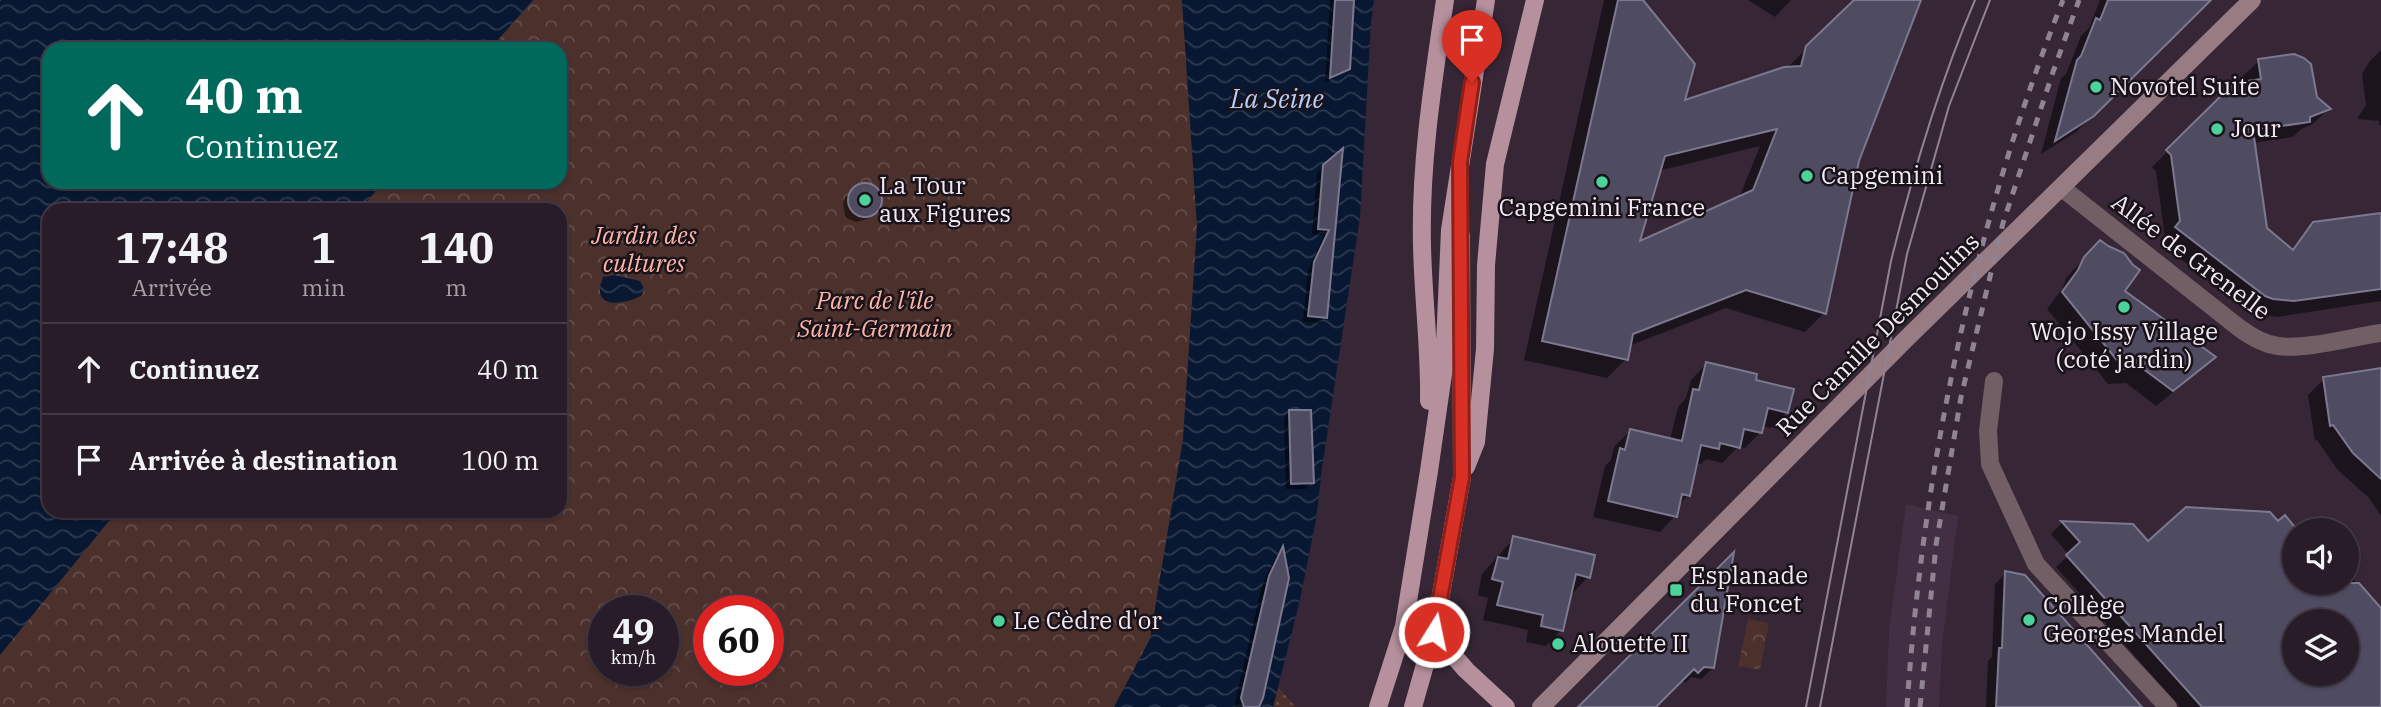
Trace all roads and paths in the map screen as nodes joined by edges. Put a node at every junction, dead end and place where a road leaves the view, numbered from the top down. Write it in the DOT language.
graph roads {
  1 [pos="1445,0"];
  2 [pos="1486,0"];
  3 [pos="1535,0"];
  4 [pos="2252,0"];
  5 [pos="1460,162"];
  6 [pos="2062,188"];
  7 [pos="2381,333"];
  8 [pos="1994,381"];
  9 [pos="1429,471"];
  10 [pos="1462,477"];
  11 [pos="1434,632"];
  12 [pos="1378,707"];
  13 [pos="1413,707"];
  14 [pos="1506,707"];
  15 [pos="1541,707"];
  16 [pos="2168,707"];
  1 -- 9 [label="main road"];
  2 -- 5 [label="main road"];
  3 -- 10 [label="main road"];
  4 -- 6 [label="street, Rue Camille Desmoulins"];
  5 -- 9 [label="main road"];
  5 -- 10 [label="main road"];
  6 -- 7 [label="street, Allée de Grenelle"];
  6 -- 15 [label="street, Rue Camille Desmoulins"];
  8 -- 16 [label="street"];
  9 -- 12 [label="main road"];
  10 -- 11 [label="main road"];
  11 -- 13 [label="main road"];
  11 -- 14 [label="main road"];
}
